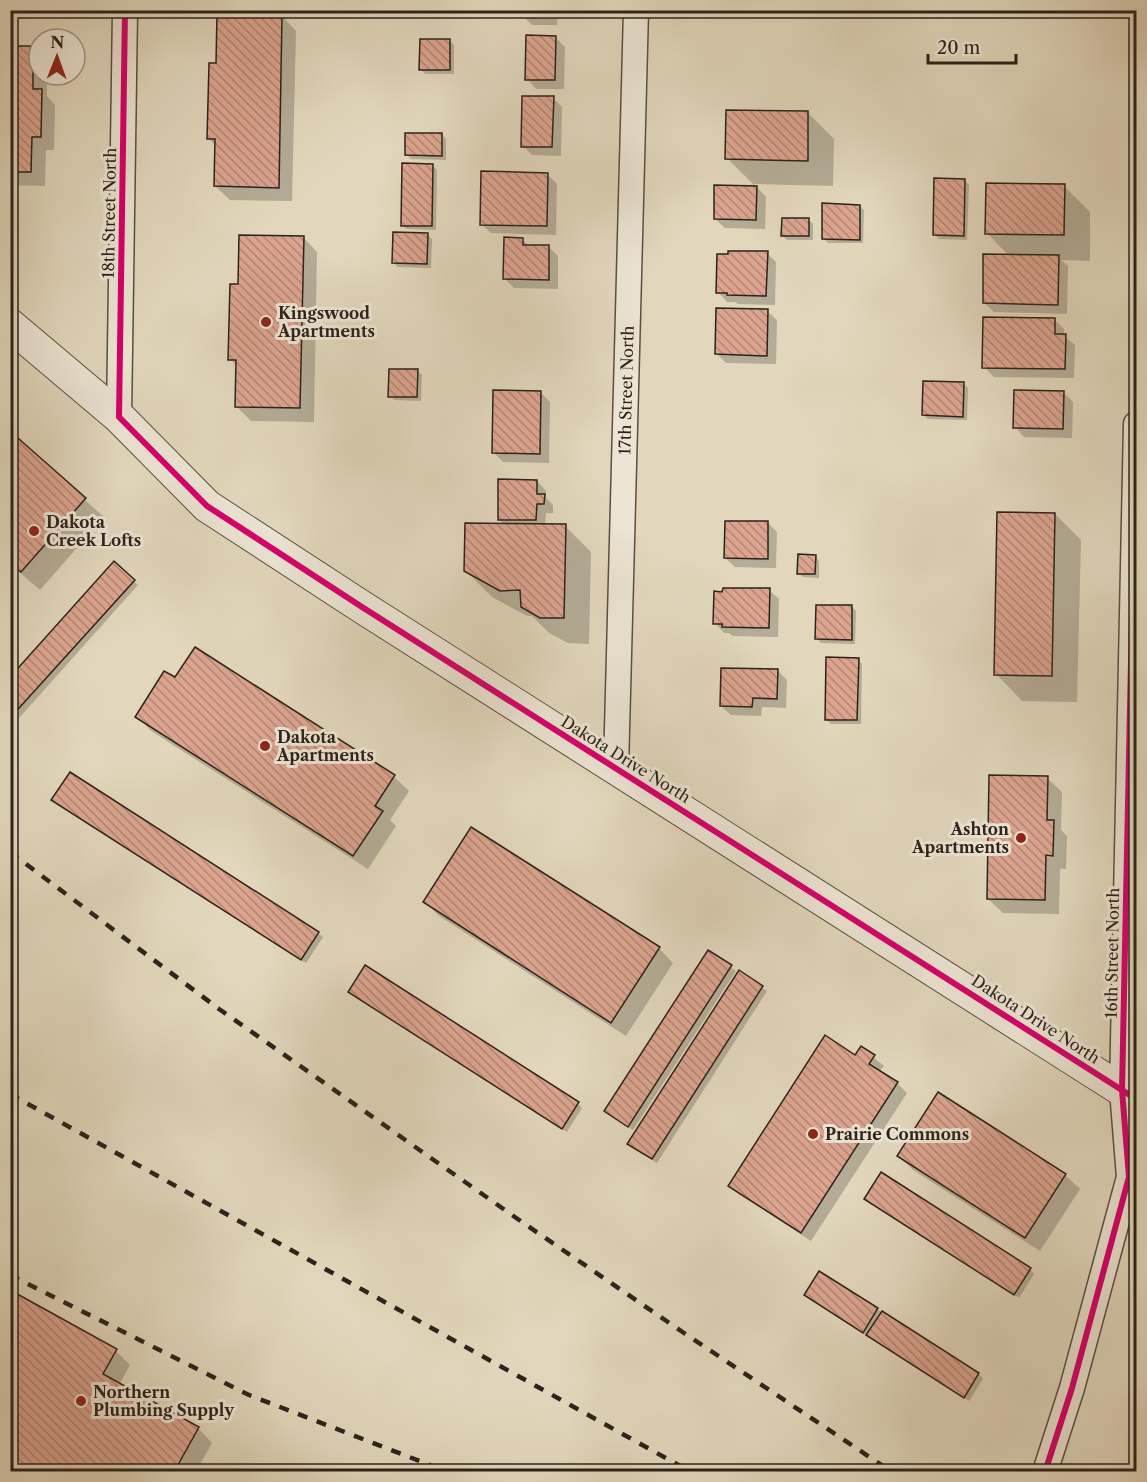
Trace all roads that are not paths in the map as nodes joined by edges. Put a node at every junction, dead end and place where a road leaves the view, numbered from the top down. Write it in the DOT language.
graph roads {
  1 [pos="125,10"];
  2 [pos="636,10"];
  3 [pos="10,325"];
  4 [pos="119,417"];
  5 [pos="1137,424"];
  6 [pos="1134,693"];
  7 [pos="616,768"];
  8 [pos="1129,1094"];
  9 [pos="1045,1472"];
  1 -- 4 [label="street, 18th Street North"];
  2 -- 7 [label="street, 17th Street North"];
  3 -- 4 [label="street, Dakota Drive North"];
  4 -- 7 [label="street, Dakota Drive North"];
  5 -- 6 [label="street, 16th Street North"];
  6 -- 8 [label="street, 16th Street North"];
  7 -- 8 [label="street, Dakota Drive North"];
  8 -- 9 [label="street, 16th Street North"];
}
